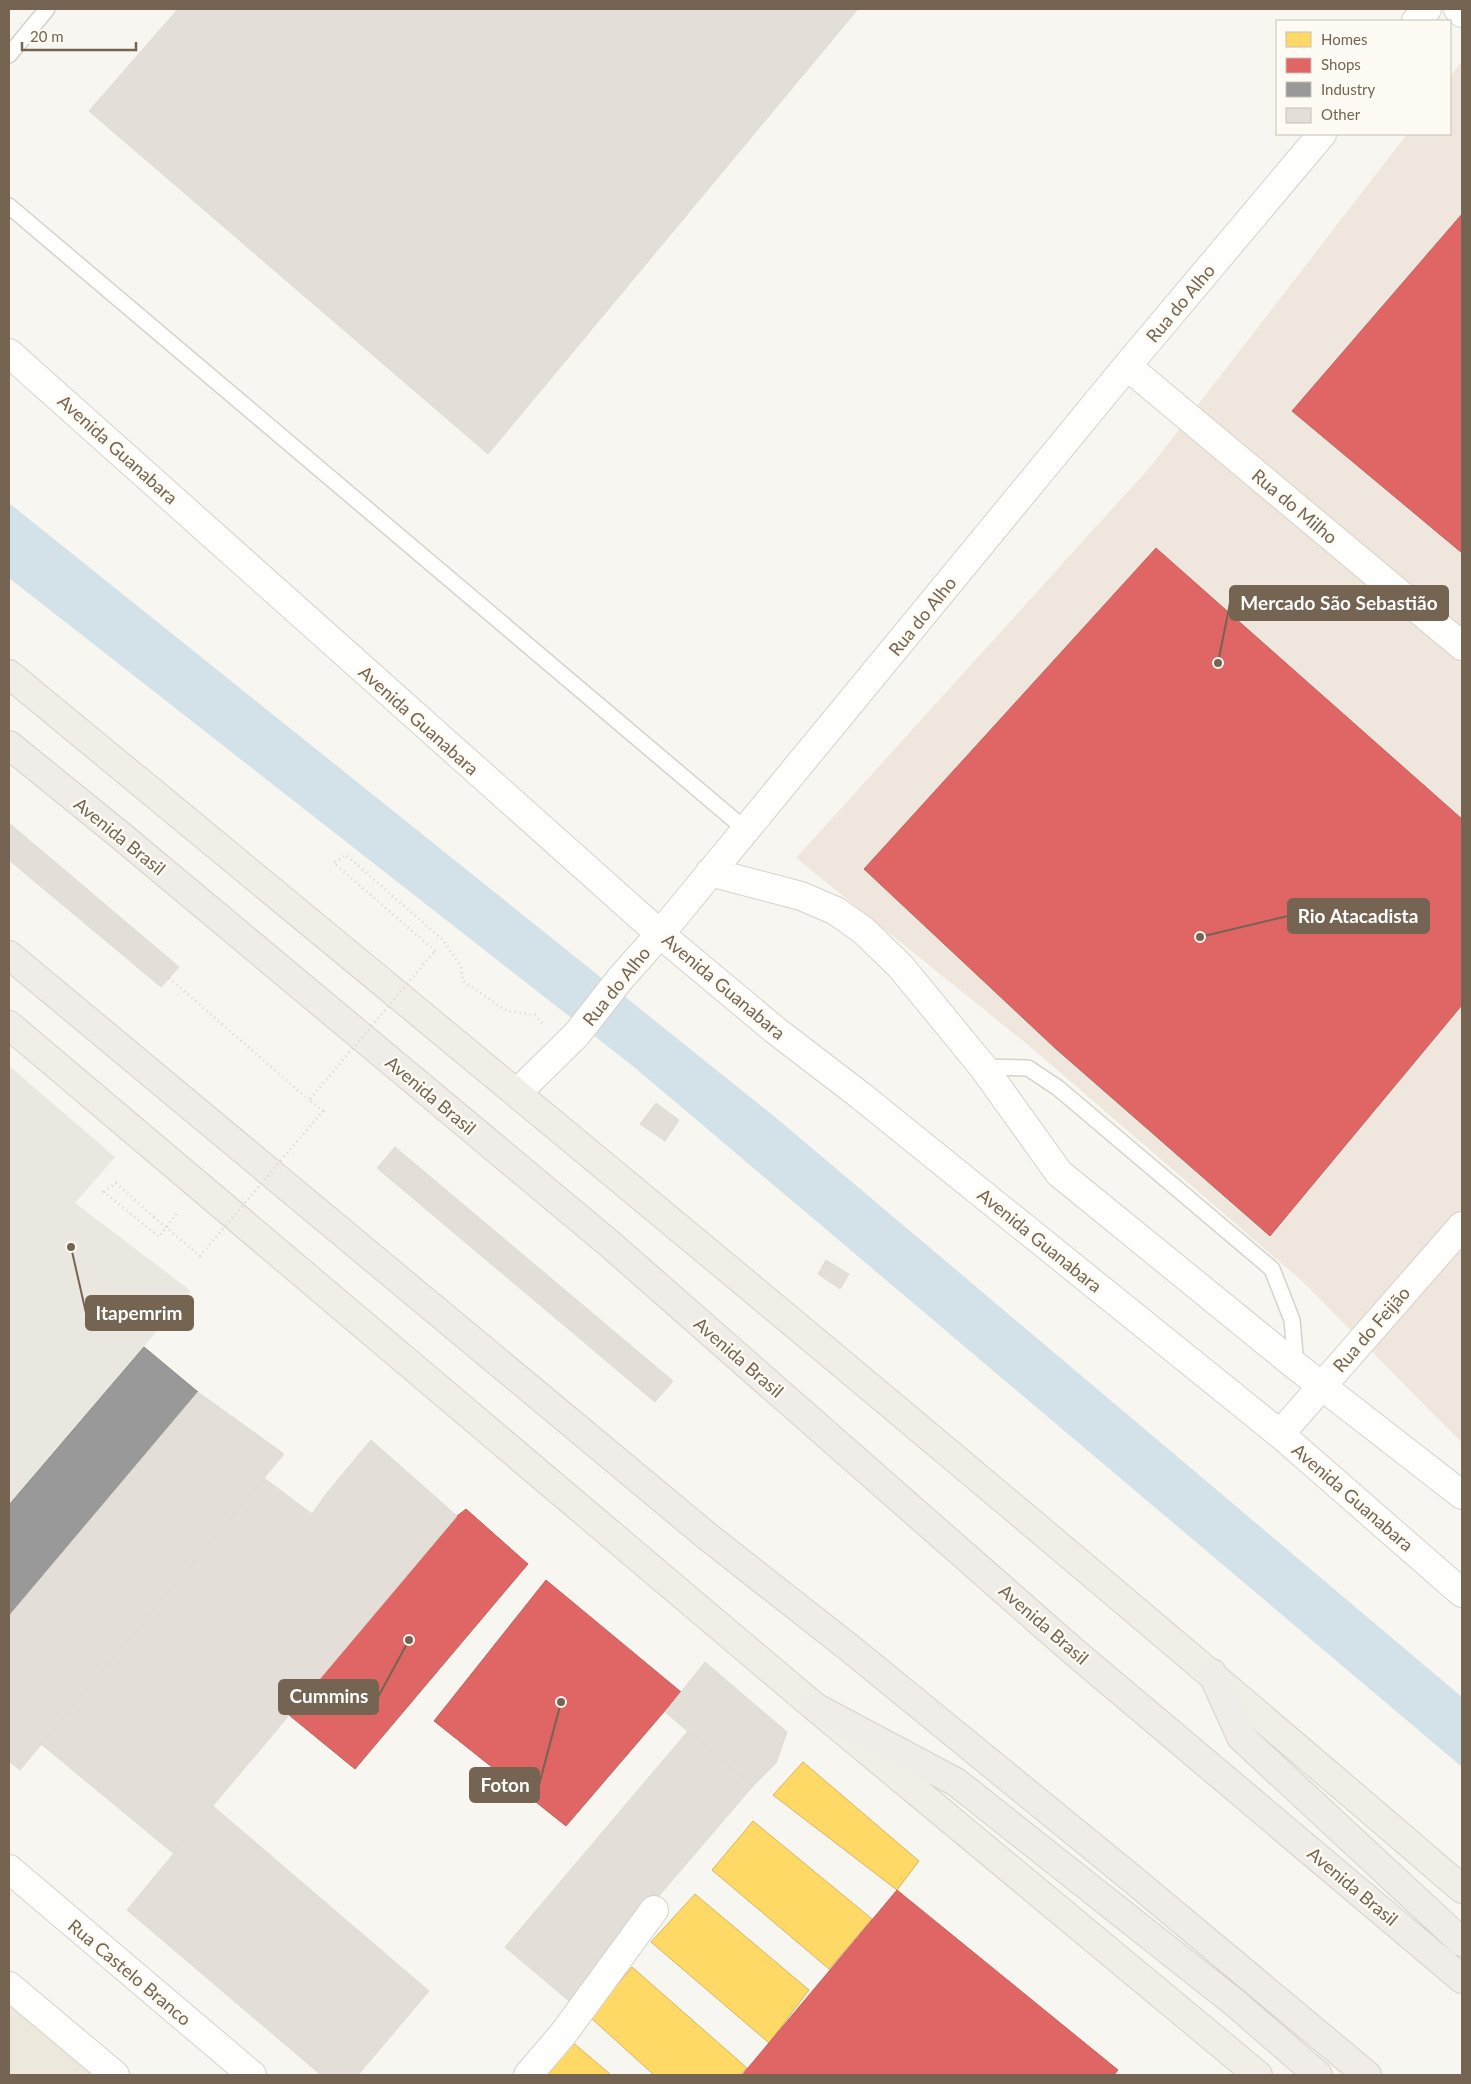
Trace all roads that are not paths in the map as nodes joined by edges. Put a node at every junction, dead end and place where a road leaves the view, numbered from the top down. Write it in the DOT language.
graph roads {
  1 [pos="46,9"];
  2 [pos="1427,9"];
  3 [pos="1458,9"];
  4 [pos="1462,12"];
  5 [pos="1417,20"];
  6 [pos="9,54"];
  7 [pos="1321,135"];
  8 [pos="9,206"];
  9 [pos="9,353"];
  10 [pos="1128,366"];
  11 [pos="1462,646"];
  12 [pos="9,674"];
  13 [pos="9,745"];
  14 [pos="746,830"];
  15 [pos="710,872"];
  16 [pos="660,934"];
  17 [pos="9,955"];
  18 [pos="9,1025"];
  19 [pos="983,1067"];
  20 [pos="516,1093"];
  21 [pos="1462,1226"];
  22 [pos="1296,1366"];
  23 [pos="1322,1384"];
  24 [pos="1280,1434"];
  25 [pos="1462,1494"];
  26 [pos="1462,1592"];
  27 [pos="1212,1673"];
  28 [pos="815,1707"];
  29 [pos="9,1870"];
  30 [pos="1462,1889"];
  31 [pos="654,1910"];
  32 [pos="1462,1942"];
  33 [pos="1462,1979"];
  34 [pos="9,1986"];
  35 [pos="87,2066"];
  36 [pos="115,2075"];
  37 [pos="252,2075"];
  38 [pos="528,2075"];
  39 [pos="1258,2075"];
  40 [pos="1318,2075"];
  41 [pos="1367,2075"];
  1 -- 6 [label="lane"];
  2 -- 5 [label="street"];
  3 -- 4 [label="street"];
  7 -- 10 [label="street, Rua do Alho"];
  8 -- 14 [label="lane"];
  9 -- 16 [label="street, Avenida Guanabara"];
  10 -- 11 [label="street, Rua do Milho"];
  10 -- 14 [label="street, Rua do Alho"];
  12 -- 20 [label="highway"];
  13 -- 33 [label="highway, Avenida Brasil"];
  14 -- 15 [label="street, Rua do Alho"];
  15 -- 16 [label="street, Rua do Alho"];
  15 -- 19 [label="street"];
  16 -- 20 [label="street, Rua do Alho"];
  16 -- 24 [label="street, Avenida Guanabara"];
  17 -- 41 [label="highway"];
  18 -- 28 [label="highway"];
  19 -- 22 [label="street"];
  19 -- 22 [label="lane"];
  20 -- 27 [label="highway"];
  21 -- 23 [label="street, Rua do Feijão"];
  22 -- 23 [label="street"];
  23 -- 24 [label="street, Rua do Feijão"];
  23 -- 25 [label="street"];
  24 -- 26 [label="street, Avenida Guanabara"];
  27 -- 30 [label="highway"];
  27 -- 32 [label="highway"];
  28 -- 39 [label="highway"];
  28 -- 40 [label="highway"];
  29 -- 37 [label="street, Rua Castelo Branco"];
  31 -- 38 [label="street"];
  34 -- 35 [label="street"];
  35 -- 36 [label="street"];
}
